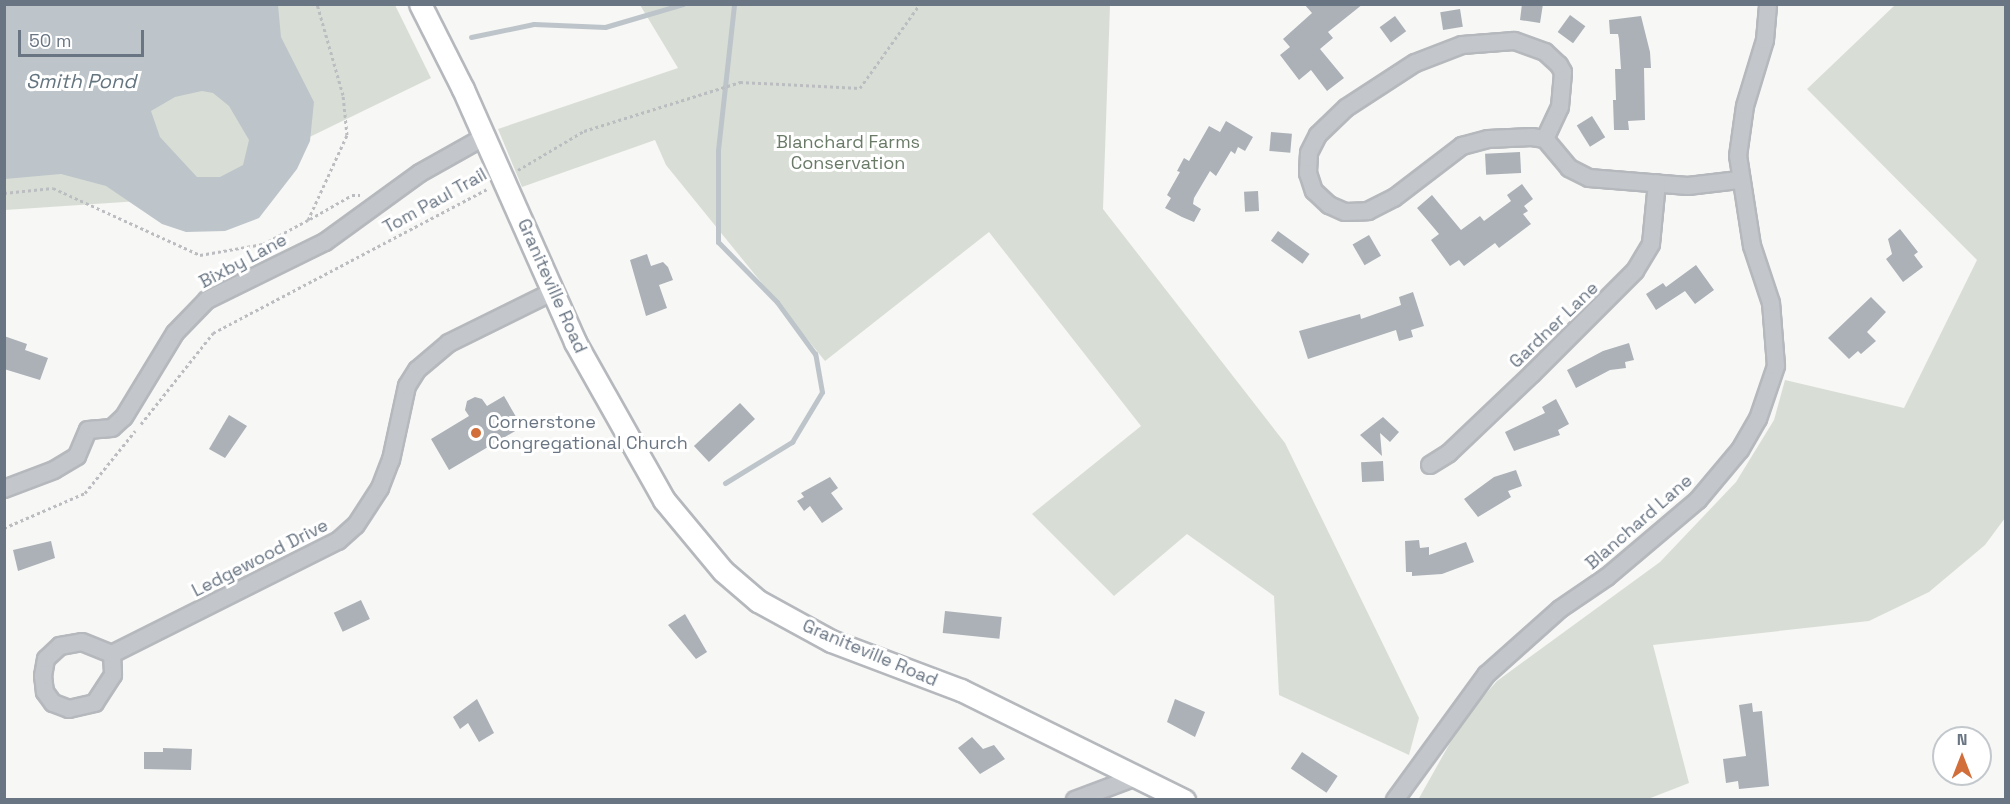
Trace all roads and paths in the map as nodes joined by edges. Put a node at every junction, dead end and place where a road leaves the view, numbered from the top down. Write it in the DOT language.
graph roads {
  1 [pos="317,4"];
  2 [pos="420,4"];
  3 [pos="920,4"];
  4 [pos="1768,4"];
  5 [pos="484,137"];
  6 [pos="1545,139"];
  7 [pos="504,178"];
  8 [pos="1739,180"];
  9 [pos="1657,183"];
  10 [pos="4,193"];
  11 [pos="386,196"];
  12 [pos="308,219"];
  13 [pos="552,292"];
  14 [pos="1430,465"];
  15 [pos="4,489"];
  16 [pos="4,528"];
  17 [pos="112,654"];
  18 [pos="1136,777"];
  19 [pos="1075,800"];
  20 [pos="1184,800"];
  21 [pos="1395,800"];
  1 -- 12 [label="path"];
  2 -- 5 [label="main road, Graniteville Road"];
  3 -- 7 [label="path, Tom Paul Trail"];
  4 -- 8 [label="street, Blanchard Lane"];
  5 -- 7 [label="main road, Graniteville Road"];
  5 -- 11 [label="street, Bixby Lane"];
  6 -- 6 [label="street"];
  6 -- 9 [label="street"];
  7 -- 13 [label="main road, Graniteville Road"];
  7 -- 16 [label="path, Tom Paul Trail"];
  8 -- 9 [label="street"];
  8 -- 21 [label="street, Blanchard Lane"];
  9 -- 14 [label="street, Gardner Lane"];
  10 -- 12 [label="path"];
  11 -- 12 [label="path"];
  11 -- 15 [label="street, Bixby Lane"];
  13 -- 17 [label="street, Ledgewood Drive"];
  13 -- 18 [label="main road, Graniteville Road"];
  17 -- 17 [label="street"];
  18 -- 19 [label="street"];
  18 -- 20 [label="main road, Graniteville Road"];
}
